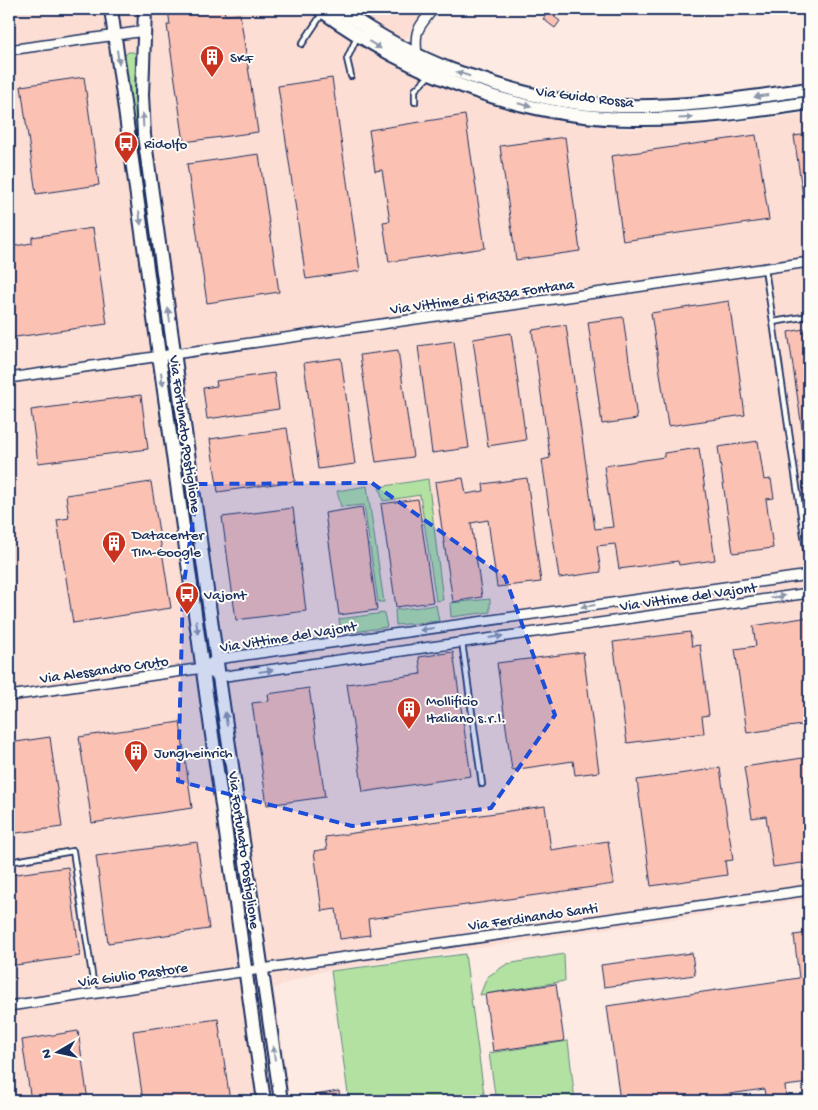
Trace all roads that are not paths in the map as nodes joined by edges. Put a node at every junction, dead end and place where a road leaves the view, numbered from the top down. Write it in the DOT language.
graph roads {
  1 [pos="111,9"];
  2 [pos="145,9"];
  3 [pos="339,9"];
  4 [pos="322,10"];
  5 [pos="432,10"];
  6 [pos="144,31"];
  7 [pos="115,35"];
  8 [pos="358,35"];
  9 [pos="302,44"];
  10 [pos="9,50"];
  11 [pos="418,55"];
  12 [pos="432,74"];
  13 [pos="351,76"];
  14 [pos="809,89"];
  15 [pos="415,102"];
  16 [pos="809,103"];
  17 [pos="147,160"];
  18 [pos="132,163"];
  19 [pos="809,262"];
  20 [pos="765,268"];
  21 [pos="809,316"];
  22 [pos="773,322"];
  23 [pos="174,355"];
  24 [pos="159,357"];
  25 [pos="9,378"];
  26 [pos="198,521"];
  27 [pos="182,523"];
  28 [pos="806,531"];
  29 [pos="809,570"];
  30 [pos="809,575"];
  31 [pos="711,589"];
  32 [pos="809,592"];
  33 [pos="714,606"];
  34 [pos="364,638"];
  35 [pos="462,642"];
  36 [pos="367,656"];
  37 [pos="217,659"];
  38 [pos="203,668"];
  39 [pos="220,677"];
  40 [pos="9,696"];
  41 [pos="482,784"];
  42 [pos="244,843"];
  43 [pos="228,846"];
  44 [pos="9,862"];
  45 [pos="809,890"];
  46 [pos="262,969"];
  47 [pos="246,971"];
  48 [pos="95,994"];
  49 [pos="9,1006"];
  50 [pos="264,1101"];
  51 [pos="281,1101"];
  1 -- 7 [label="street, Via Fortunato Postiglione"];
  2 -- 6 [label="street, Via Fortunato Postiglione"];
  3 -- 11 [label="street, Via Guido Rossa"];
  4 -- 8 [label="street, Via Guido Rossa"];
  4 -- 9 [label="lane"];
  5 -- 11 [label="street"];
  6 -- 7 [label="street"];
  17 -- 6 [label="street, Via Fortunato Postiglione, one-way"];
  7 -- 10 [label="street"];
  7 -- 18 [label="street, Via Fortunato Postiglione, one-way"];
  8 -- 12 [label="street, Via Guido Rossa, one-way"];
  8 -- 13 [label="lane"];
  14 -- 11 [label="street, Via Guido Rossa, one-way"];
  12 -- 15 [label="lane"];
  12 -- 16 [label="street, Via Guido Rossa, one-way"];
  17 -- 18 [label="street"];
  23 -- 17 [label="street, Via Fortunato Postiglione, one-way"];
  18 -- 24 [label="street, Via Fortunato Postiglione, one-way"];
  19 -- 20 [label="street, Via Vittime di Piazza Fontana"];
  20 -- 22 [label="lane"];
  20 -- 23 [label="street, Via Vittime di Piazza Fontana"];
  21 -- 22 [label="lane"];
  22 -- 28 [label="lane"];
  23 -- 24 [label="street, Via Vittime di Piazza Fontana"];
  23 -- 26 [label="street, Via Fortunato Postiglione"];
  24 -- 25 [label="street, Via Vittime di Piazza Fontana"];
  24 -- 27 [label="street, Via Fortunato Postiglione, one-way"];
  26 -- 27 [label="lane"];
  26 -- 37 [label="street, Via Fortunato Postiglione"];
  27 -- 38 [label="street, Via Fortunato Postiglione, one-way"];
  28 -- 29 [label="lane"];
  30 -- 31 [label="street, Via Vittime del Vajont"];
  31 -- 33 [label="street"];
  31 -- 34 [label="street, Via Vittime del Vajont, one-way"];
  33 -- 32 [label="street, Via Vittime del Vajont, one-way"];
  35 -- 33 [label="street, Via Vittime del Vajont, one-way"];
  34 -- 36 [label="street"];
  34 -- 37 [label="street, Via Vittime del Vajont"];
  35 -- 36 [label="street, Via Vittime del Vajont"];
  35 -- 41 [label="lane"];
  39 -- 36 [label="street, Via Vittime del Vajont, one-way"];
  37 -- 38 [label="street, Via Vittime del Vajont"];
  37 -- 39 [label="street, Via Fortunato Postiglione"];
  38 -- 39 [label="street, Via Vittime del Vajont"];
  38 -- 40 [label="street, Via Alessandro Cruto"];
  38 -- 43 [label="street, Via Fortunato Postiglione"];
  42 -- 39 [label="street, Via Fortunato Postiglione, one-way"];
  42 -- 43 [label="lane"];
  42 -- 46 [label="street, Via Fortunato Postiglione"];
  43 -- 47 [label="street, Via Fortunato Postiglione"];
  44 -- 48 [label="lane"];
  45 -- 46 [label="street, Via Ferdinando Santi"];
  46 -- 47 [label="street, Via Giulio Pastore"];
  51 -- 46 [label="street, Via Fortunato Postiglione, one-way"];
  47 -- 48 [label="street, Via Giulio Pastore"];
  47 -- 50 [label="street, Via Fortunato Postiglione"];
  48 -- 49 [label="street, Via Giulio Pastore"];
}
